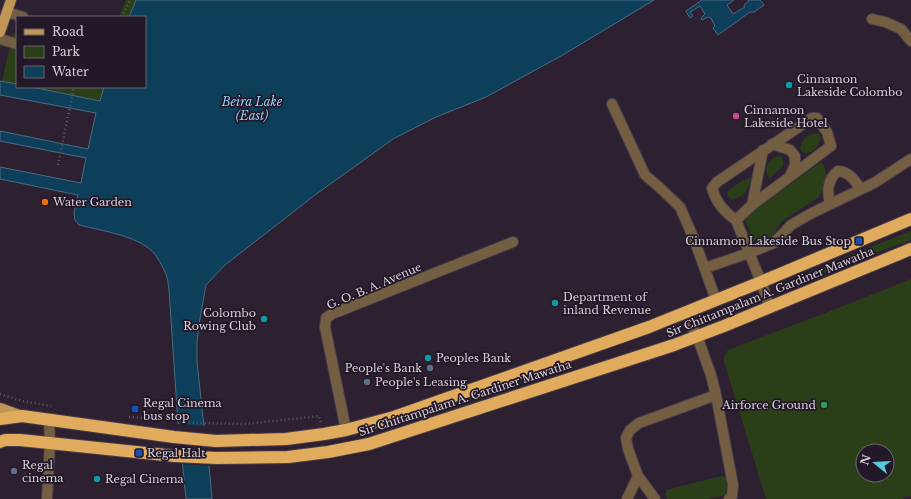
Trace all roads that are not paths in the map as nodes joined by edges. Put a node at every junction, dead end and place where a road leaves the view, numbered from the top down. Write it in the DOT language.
graph roads {
  1 [pos="11,0"];
  2 [pos="7,12"];
  3 [pos="21,16"];
  4 [pos="872,19"];
  5 [pos="0,32"];
  6 [pos="0,39"];
  7 [pos="911,41"];
  8 [pos="16,44"];
  9 [pos="612,104"];
  10 [pos="768,147"];
  11 [pos="911,159"];
  12 [pos="790,178"];
  13 [pos="861,189"];
  14 [pos="830,204"];
  15 [pos="752,205"];
  16 [pos="911,219"];
  17 [pos="736,220"];
  18 [pos="513,242"];
  19 [pos="911,249"];
  20 [pos="749,253"];
  21 [pos="704,268"];
  22 [pos="761,282"];
  23 [pos="716,300"];
  24 [pos="770,308"];
  25 [pos="685,312"];
  26 [pos="697,336"];
  27 [pos="716,396"];
  28 [pos="0,408"];
  29 [pos="22,416"];
  30 [pos="0,419"];
  31 [pos="49,419"];
  32 [pos="346,430"];
  33 [pos="2,440"];
  34 [pos="50,443"];
  35 [pos="638,476"];
  36 [pos="47,499"];
  37 [pos="627,499"];
  38 [pos="654,499"];
  39 [pos="729,499"];
  1 -- 2 [label="main road"];
  2 -- 3 [label="street"];
  2 -- 5 [label="main road"];
  4 -- 7 [label="street"];
  6 -- 8 [label="street"];
  9 -- 21 [label="street"];
  10 -- 12 [label="street"];
  10 -- 12 [label="street"];
  10 -- 15 [label="street"];
  10 -- 17 [label="street"];
  11 -- 13 [label="street"];
  12 -- 15 [label="street"];
  13 -- 14 [label="street"];
  13 -- 14 [label="street"];
  14 -- 20 [label="street"];
  15 -- 17 [label="street"];
  16 -- 22 [label="highway, Sir Chittampalam A. Gardiner Mawatha"];
  17 -- 20 [label="street"];
  18 -- 32 [label="street, G. O. B. A. Avenue"];
  19 -- 24 [label="highway, Sir Chittampalam A. Gardiner Mawatha"];
  20 -- 21 [label="street"];
  20 -- 22 [label="street"];
  21 -- 23 [label="street"];
  22 -- 23 [label="highway, Sir Chittampalam A. Gardiner Mawatha"];
  22 -- 24 [label="street"];
  23 -- 25 [label="highway, Sir Chittampalam A. Gardiner Mawatha"];
  24 -- 26 [label="highway, Sir Chittampalam A. Gardiner Mawatha"];
  25 -- 26 [label="street"];
  25 -- 32 [label="highway, Sir Chittampalam A. Gardiner Mawatha"];
  26 -- 27 [label="street"];
  26 -- 34 [label="highway, Sir Chittampalam A. Gardiner Mawatha"];
  27 -- 35 [label="street"];
  27 -- 39 [label="street"];
  28 -- 29 [label="main road"];
  29 -- 30 [label="highway, Sir Chittampalam A. Gardiner Mawatha"];
  29 -- 31 [label="highway, Sir Chittampalam A. Gardiner Mawatha"];
  31 -- 32 [label="highway, Sir Chittampalam A. Gardiner Mawatha"];
  31 -- 34 [label="street"];
  33 -- 34 [label="highway, Sir Chittampalam A. Gardiner Mawatha"];
  34 -- 36 [label="street"];
  35 -- 37 [label="street"];
  35 -- 38 [label="street"];
}
